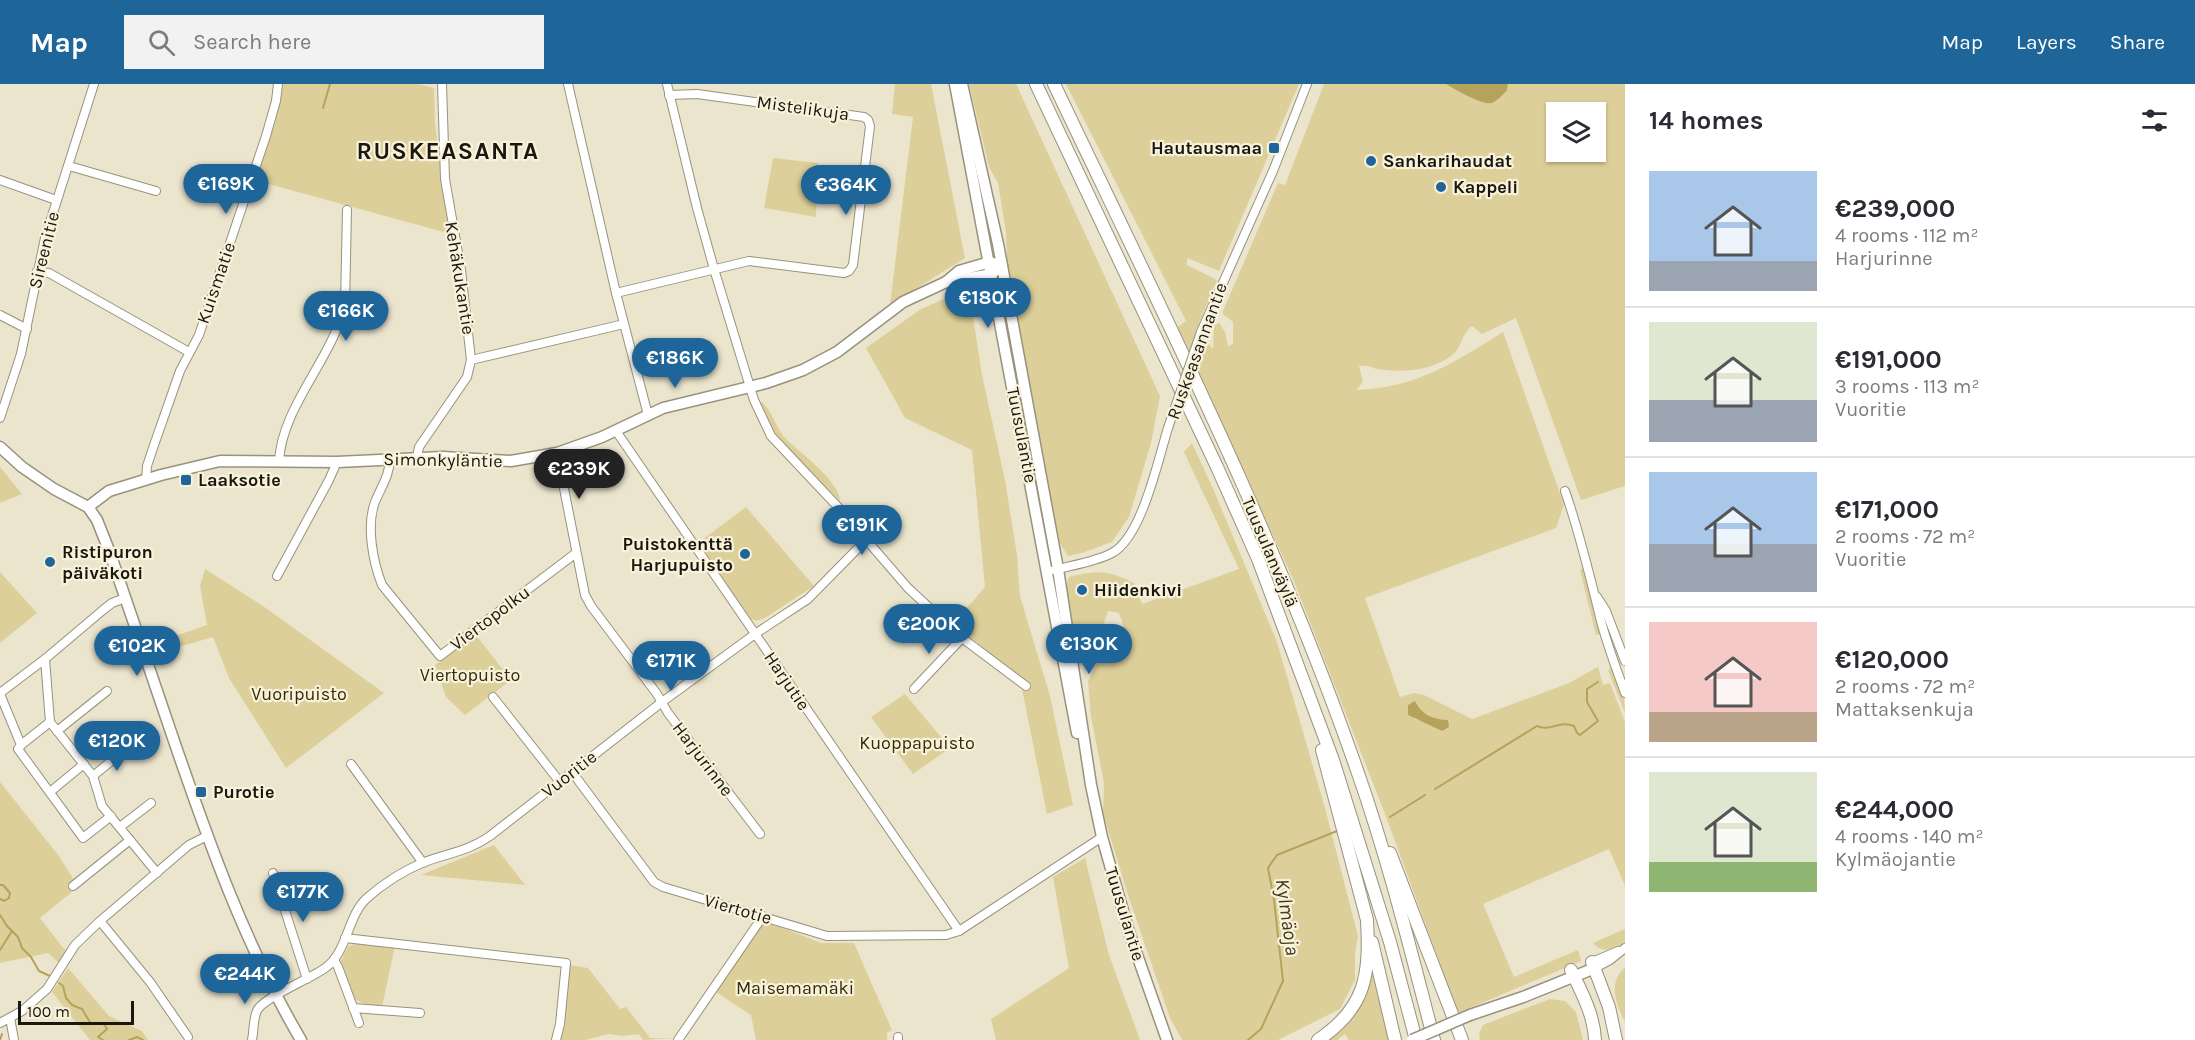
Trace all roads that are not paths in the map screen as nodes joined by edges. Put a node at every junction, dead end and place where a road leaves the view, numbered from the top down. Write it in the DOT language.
graph roads {
  1 [pos="94,84"];
  2 [pos="278,84"];
  3 [pos="442,84"];
  4 [pos="568,84"];
  5 [pos="667,84"];
  6 [pos="955,84"];
  7 [pos="962,84"];
  8 [pos="1036,84"];
  9 [pos="1054,84"];
  10 [pos="1307,84"];
  11 [pos="669,95"];
  12 [pos="69,166"];
  13 [pos="0,180"];
  14 [pos="156,191"];
  15 [pos="56,200"];
  16 [pos="347,210"];
  17 [pos="1002,266"];
  18 [pos="991,268"];
  19 [pos="714,269"];
  20 [pos="37,271"];
  21 [pos="616,293"];
  22 [pos="0,315"];
  23 [pos="624,324"];
  24 [pos="27,329"];
  25 [pos="189,352"];
  26 [pos="471,360"];
  27 [pos="749,387"];
  28 [pos="648,415"];
  29 [pos="0,417"];
  30 [pos="615,431"];
  31 [pos="0,447"];
  32 [pos="557,453"];
  33 [pos="417,457"];
  34 [pos="390,458"];
  35 [pos="279,461"];
  36 [pos="337,462"];
  37 [pos="146,480"];
  38 [pos="1565,491"];
  39 [pos="88,507"];
  40 [pos="866,540"];
  41 [pos="576,553"];
  42 [pos="1053,570"];
  43 [pos="278,576"];
  44 [pos="1596,596"];
  45 [pos="125,598"];
  46 [pos="755,634"];
  47 [pos="962,638"];
  48 [pos="45,658"];
  49 [pos="1625,661"];
  50 [pos="1302,677"];
  51 [pos="1026,686"];
  52 [pos="914,689"];
  53 [pos="107,691"];
  54 [pos="1625,693"];
  55 [pos="0,694"];
  56 [pos="493,697"];
  57 [pos="662,702"];
  58 [pos="50,722"];
  59 [pos="57,731"];
  60 [pos="21,745"];
  61 [pos="126,749"];
  62 [pos="84,764"];
  63 [pos="351,764"];
  64 [pos="572,772"];
  65 [pos="93,776"];
  66 [pos="1359,776"];
  67 [pos="560,782"];
  68 [pos="50,792"];
  69 [pos="151,802"];
  70 [pos="111,816"];
  71 [pos="120,827"];
  72 [pos="759,834"];
  73 [pos="207,836"];
  74 [pos="1102,837"];
  75 [pos="130,840"];
  76 [pos="423,862"];
  77 [pos="156,873"];
  78 [pos="273,873"];
  79 [pos="73,886"];
  80 [pos="763,916"];
  81 [pos="1367,920"];
  82 [pos="100,921"];
  83 [pos="959,931"];
  84 [pos="345,938"];
  85 [pos="1625,948"];
  86 [pos="334,960"];
  87 [pos="1593,965"];
  88 [pos="1573,973"];
  89 [pos="307,979"];
  90 [pos="276,996"];
  91 [pos="353,1008"];
  92 [pos="420,1013"];
  93 [pos="10,1018"];
  94 [pos="0,1023"];
  95 [pos="359,1023"];
  96 [pos="188,1037"];
  97 [pos="14,1040"];
  98 [pos="252,1040"];
  99 [pos="301,1040"];
  100 [pos="556,1040"];
  101 [pos="678,1040"];
  102 [pos="1167,1040"];
  103 [pos="1318,1040"];
  104 [pos="1395,1040"];
  105 [pos="1414,1040"];
  106 [pos="1434,1040"];
  107 [pos="1462,1040"];
  108 [pos="1595,1040"];
  109 [pos="1616,1040"];
  1 -- 12 [label="street, Sireenitie"];
  2 -- 25 [label="street, Kuismatie"];
  3 -- 26 [label="street, Kehäkukantie"];
  4 -- 21 [label="street"];
  5 -- 11 [label="street"];
  6 -- 18 [label="main road, Tuusulantie"];
  7 -- 17 [label="main road, Tuusulantie"];
  8 -- 50 [label="highway, Tuusulanväylä"];
  9 -- 66 [label="highway, Tuusulanväylä"];
  10 -- 42 [label="street, Ruskeasannantie, bridge"];
  11 -- 19 [label="street"];
  11 -- 19 [label="street, Mistelikuja"];
  12 -- 14 [label="street"];
  12 -- 15 [label="street, Sireenitie"];
  13 -- 15 [label="street"];
  15 -- 20 [label="street, Sireenitie"];
  16 -- 35 [label="street"];
  17 -- 18 [label="main road"];
  17 -- 42 [label="main road, Tuusulantie"];
  18 -- 27 [label="main road, Simonkyläntie"];
  18 -- 42 [label="main road, Tuusulantie"];
  19 -- 21 [label="street, Mistelikuja"];
  19 -- 27 [label="street"];
  20 -- 24 [label="street, Sireenitie"];
  20 -- 25 [label="street"];
  21 -- 23 [label="street"];
  22 -- 24 [label="street"];
  23 -- 26 [label="street"];
  23 -- 28 [label="street"];
  24 -- 29 [label="street, Sireenitie"];
  25 -- 37 [label="street, Kuismatie"];
  26 -- 33 [label="street, Kehäkukantie"];
  27 -- 28 [label="main road, Simonkyläntie"];
  27 -- 40 [label="street"];
  28 -- 30 [label="main road, Simonkyläntie"];
  30 -- 32 [label="main road, Simonkyläntie"];
  30 -- 46 [label="street, Harjutie"];
  31 -- 39 [label="main road"];
  32 -- 33 [label="main road, Simonkyläntie"];
  32 -- 41 [label="street, Harjurinne"];
  33 -- 34 [label="main road, Simonkyläntie"];
  34 -- 36 [label="main road, Simonkyläntie"];
  34 -- 41 [label="street, Viertopolku"];
  35 -- 36 [label="main road, Simonkyläntie"];
  35 -- 37 [label="main road, Simonkyläntie"];
  36 -- 43 [label="street"];
  37 -- 39 [label="main road, Simonkyläntie"];
  38 -- 44 [label="street"];
  39 -- 45 [label="main road"];
  40 -- 46 [label="street, Vuoritie"];
  40 -- 47 [label="street"];
  41 -- 57 [label="street, Harjurinne"];
  42 -- 74 [label="main road, Tuusulantie"];
  44 -- 49 [label="street"];
  44 -- 54 [label="street"];
  45 -- 48 [label="street"];
  45 -- 73 [label="main road"];
  46 -- 57 [label="street, Vuoritie"];
  46 -- 83 [label="street, Harjutie"];
  47 -- 51 [label="street"];
  47 -- 52 [label="street"];
  48 -- 55 [label="street"];
  48 -- 58 [label="street"];
  50 -- 81 [label="highway"];
  50 -- 105 [label="highway, Tuusulanväylä"];
  53 -- 59 [label="street"];
  55 -- 60 [label="street"];
  56 -- 67 [label="street"];
  57 -- 64 [label="street, Vuoritie"];
  57 -- 72 [label="street, Harjurinne"];
  58 -- 59 [label="street"];
  58 -- 60 [label="street"];
  59 -- 62 [label="street"];
  60 -- 68 [label="street"];
  61 -- 65 [label="street"];
  62 -- 65 [label="street"];
  62 -- 68 [label="street"];
  63 -- 76 [label="street"];
  64 -- 67 [label="street, Vuoritie"];
  64 -- 80 [label="street, Viertotie"];
  65 -- 70 [label="street"];
  66 -- 106 [label="highway, Tuusulanväylä"];
  66 -- 107 [label="highway"];
  67 -- 76 [label="street, Vuoritie"];
  68 -- 70 [label="street"];
  69 -- 71 [label="street"];
  70 -- 71 [label="street"];
  71 -- 75 [label="street"];
  73 -- 77 [label="street"];
  73 -- 90 [label="main road"];
  74 -- 83 [label="street"];
  74 -- 102 [label="main road, Tuusulantie"];
  75 -- 77 [label="street"];
  75 -- 79 [label="street"];
  76 -- 84 [label="street, Vuoritie"];
  77 -- 82 [label="street"];
  78 -- 89 [label="street"];
  80 -- 83 [label="street, Viertotie"];
  80 -- 101 [label="street"];
  81 -- 103 [label="highway"];
  81 -- 104 [label="highway"];
  82 -- 93 [label="street"];
  82 -- 96 [label="street"];
  84 -- 86 [label="street, Vuoritie"];
  84 -- 100 [label="street"];
  85 -- 87 [label="street"];
  86 -- 89 [label="street, Vuoritie"];
  86 -- 91 [label="street"];
  87 -- 88 [label="main road"];
  87 -- 109 [label="highway"];
  88 -- 105 [label="main road, bridge"];
  88 -- 108 [label="highway"];
  89 -- 90 [label="street, Vuoritie"];
  90 -- 98 [label="street, Vuoritie"];
  90 -- 99 [label="main road"];
  91 -- 92 [label="street"];
  91 -- 95 [label="street"];
  93 -- 94 [label="street"];
  93 -- 97 [label="street"];
}
